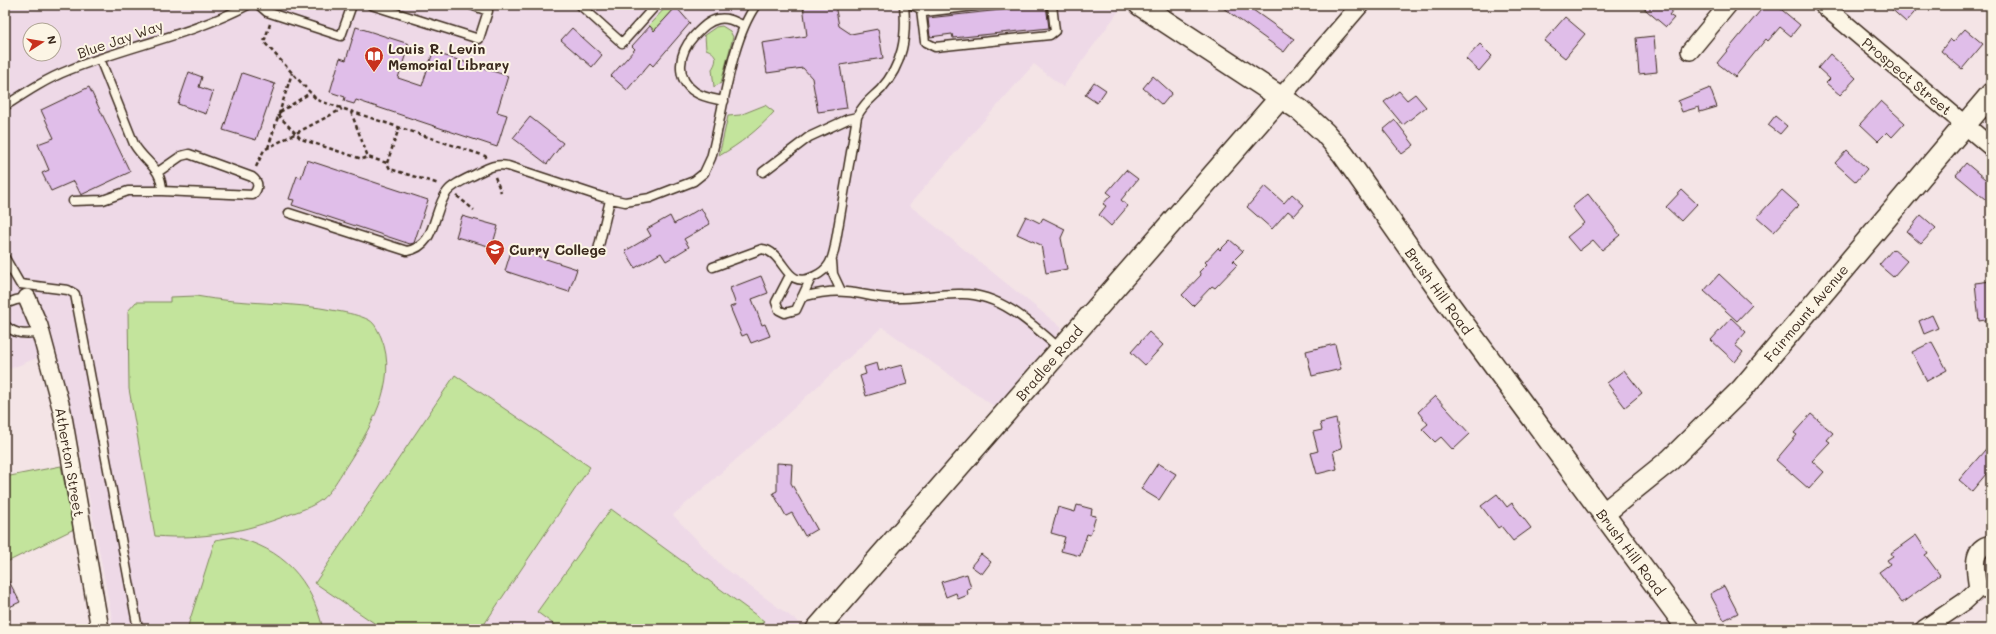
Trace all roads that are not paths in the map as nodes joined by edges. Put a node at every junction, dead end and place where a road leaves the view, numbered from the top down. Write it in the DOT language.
graph roads {
  1 [pos="226,5"];
  2 [pos="248,5"];
  3 [pos="259,5"];
  4 [pos="352,5"];
  5 [pos="371,5"];
  6 [pos="471,5"];
  7 [pos="580,5"];
  8 [pos="656,5"];
  9 [pos="756,5"];
  10 [pos="904,5"];
  11 [pos="911,5"];
  12 [pos="983,5"];
  13 [pos="1052,5"];
  14 [pos="1140,5"];
  15 [pos="1360,5"];
  16 [pos="1728,5"];
  17 [pos="1823,5"];
  18 [pos="921,9"];
  19 [pos="230,13"];
  20 [pos="744,26"];
  21 [pos="1690,51"];
  22 [pos="100,59"];
  23 [pos="1991,94"];
  24 [pos="1281,97"];
  25 [pos="724,102"];
  26 [pos="5,106"];
  27 [pos="857,117"];
  28 [pos="1965,125"];
  29 [pos="1991,148"];
  30 [pos="158,172"];
  31 [pos="763,172"];
  32 [pos="162,191"];
  33 [pos="610,200"];
  34 [pos="73,201"];
  35 [pos="289,213"];
  36 [pos="598,250"];
  37 [pos="5,258"];
  38 [pos="832,261"];
  39 [pos="713,267"];
  40 [pos="790,275"];
  41 [pos="811,278"];
  42 [pos="24,291"];
  43 [pos="841,291"];
  44 [pos="802,297"];
  45 [pos="5,304"];
  46 [pos="5,325"];
  47 [pos="40,332"];
  48 [pos="1061,350"];
  49 [pos="1603,514"];
  50 [pos="1991,544"];
  51 [pos="1984,589"];
  52 [pos="100,629"];
  53 [pos="138,629"];
  54 [pos="817,629"];
  55 [pos="1688,629"];
  56 [pos="1924,629"];
  1 -- 19 [label="lane"];
  2 -- 19 [label="lane, Blue Jay Way"];
  3 -- 4 [label="lane"];
  5 -- 6 [label="lane"];
  7 -- 8 [label="lane"];
  9 -- 20 [label="lane"];
  10 -- 27 [label="lane"];
  11 -- 18 [label="lane"];
  12 -- 18 [label="lane"];
  13 -- 18 [label="lane"];
  14 -- 24 [label="street, Brush Hill Road"];
  15 -- 24 [label="street"];
  16 -- 21 [label="street"];
  17 -- 28 [label="street, Prospect Street"];
  19 -- 22 [label="lane, Blue Jay Way"];
  20 -- 25 [label="lane"];
  20 -- 25 [label="lane"];
  22 -- 26 [label="lane, Blue Jay Way"];
  22 -- 30 [label="lane"];
  23 -- 28 [label="street, Fairmount Avenue"];
  24 -- 48 [label="street, Bradlee Road"];
  24 -- 49 [label="street, Brush Hill Road"];
  25 -- 33 [label="lane"];
  27 -- 31 [label="lane"];
  27 -- 38 [label="lane"];
  28 -- 29 [label="street, Prospect Street"];
  28 -- 49 [label="street, Fairmount Avenue"];
  30 -- 32 [label="lane"];
  30 -- 32 [label="lane"];
  32 -- 34 [label="lane"];
  33 -- 35 [label="lane"];
  33 -- 36 [label="lane"];
  37 -- 42 [label="lane, Atherton Street"];
  38 -- 41 [label="lane"];
  38 -- 43 [label="lane"];
  39 -- 40 [label="lane"];
  40 -- 41 [label="lane"];
  40 -- 44 [label="lane"];
  41 -- 44 [label="lane"];
  42 -- 45 [label="lane"];
  42 -- 47 [label="street, Atherton Street"];
  42 -- 53 [label="lane"];
  43 -- 44 [label="lane"];
  43 -- 48 [label="lane"];
  46 -- 47 [label="lane"];
  47 -- 52 [label="street, Atherton Street"];
  48 -- 54 [label="street, Bradlee Road"];
  49 -- 55 [label="street, Brush Hill Road"];
  50 -- 51 [label="street"];
  51 -- 56 [label="street"];
}
